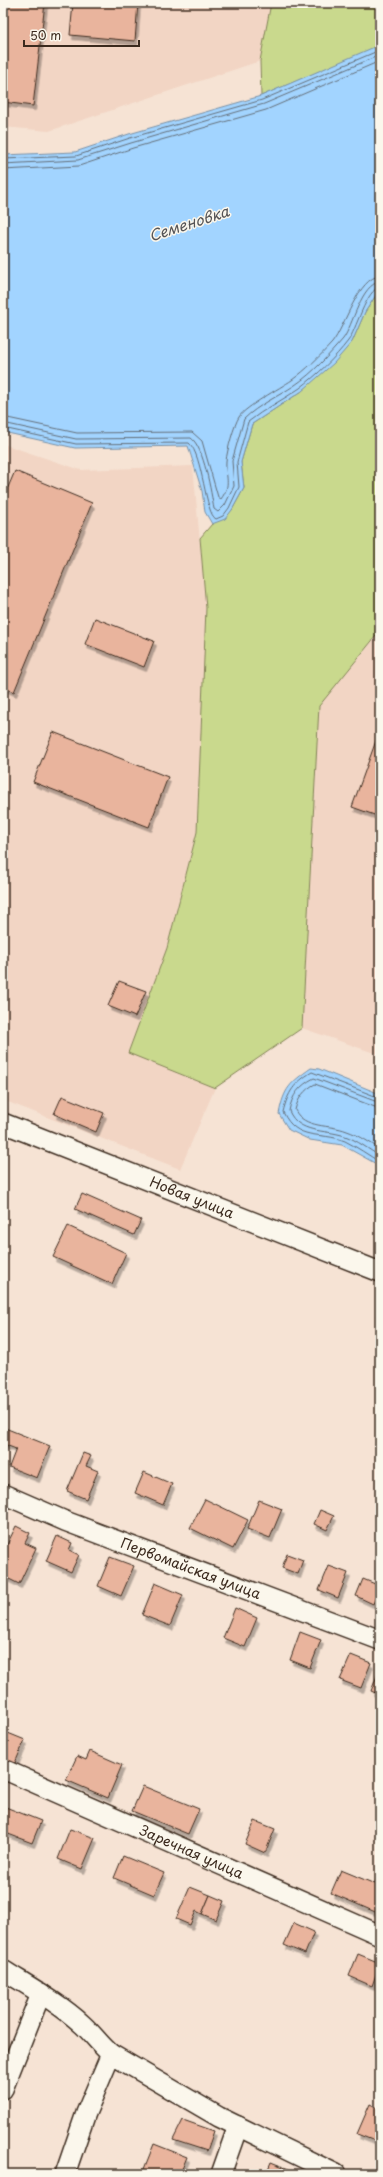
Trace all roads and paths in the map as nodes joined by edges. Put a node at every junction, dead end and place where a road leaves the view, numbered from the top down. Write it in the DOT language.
graph roads {
  1 [pos="3,1123"];
  2 [pos="380,1272"];
  3 [pos="3,1494"];
  4 [pos="380,1640"];
  5 [pos="3,1769"];
  6 [pos="380,1935"];
  7 [pos="3,1970"];
  8 [pos="41,1993"];
  9 [pos="111,2054"];
  10 [pos="3,2089"];
  11 [pos="238,2126"];
  12 [pos="65,2174"];
  13 [pos="221,2174"];
  14 [pos="336,2174"];
  1 -- 2 [label="street, Новая улица"];
  3 -- 4 [label="street, Первомайская улица"];
  5 -- 6 [label="street, Заречная улица"];
  7 -- 8 [label="street"];
  8 -- 9 [label="street"];
  8 -- 10 [label="street"];
  9 -- 11 [label="street"];
  9 -- 12 [label="street"];
  11 -- 13 [label="street"];
  11 -- 14 [label="street"];
}
